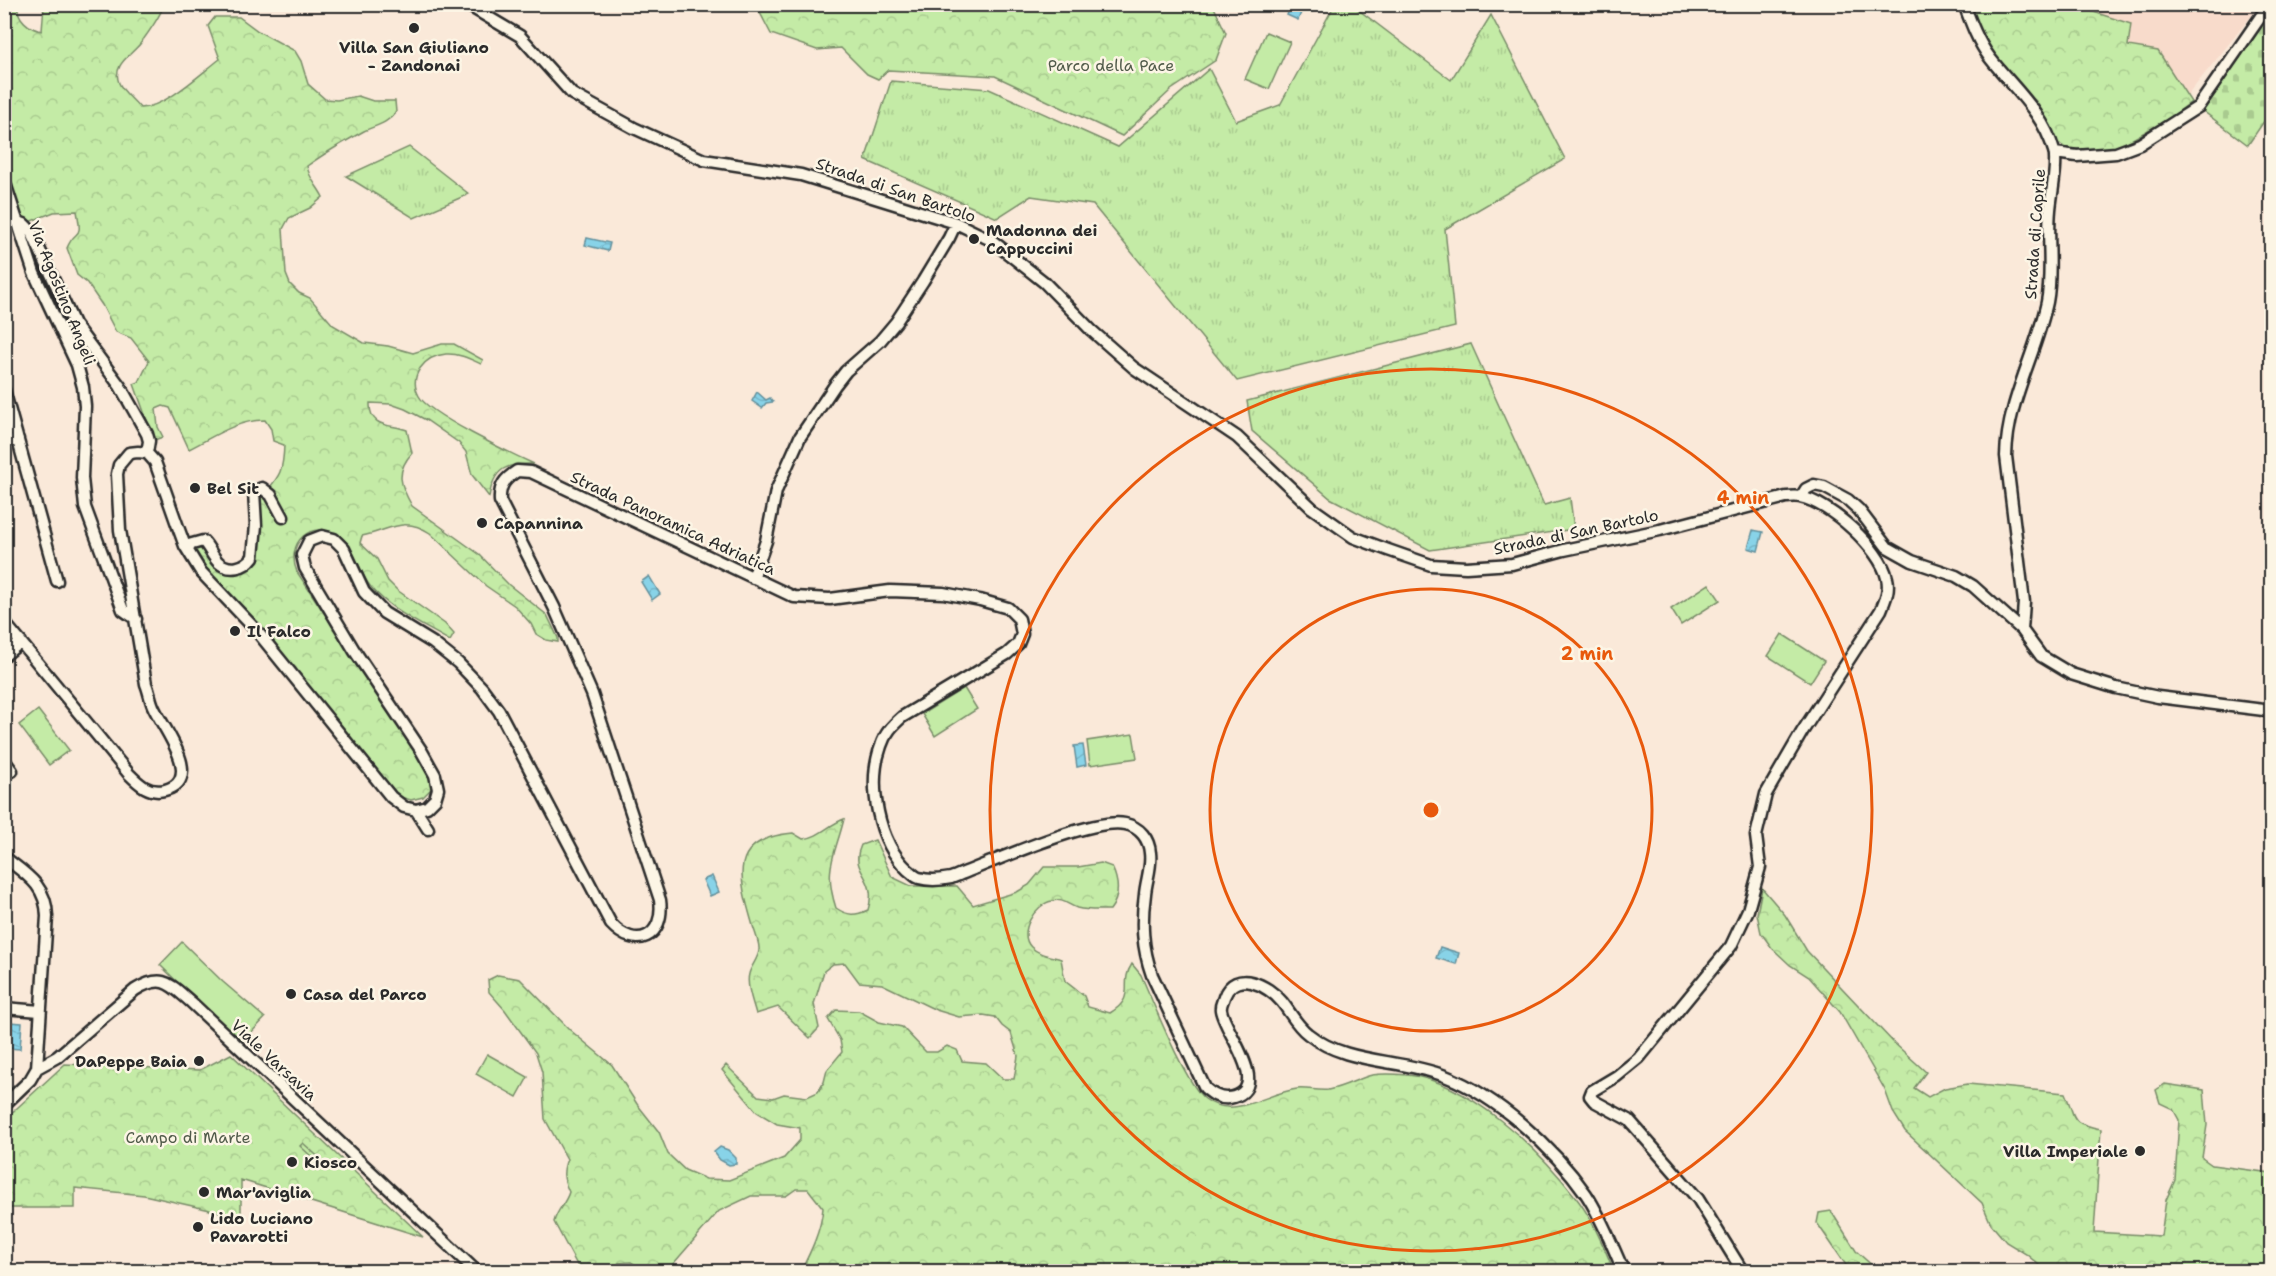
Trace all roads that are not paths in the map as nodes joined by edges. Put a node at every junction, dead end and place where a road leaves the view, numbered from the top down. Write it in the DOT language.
graph roads {
  1 [pos="466,4"];
  2 [pos="1964,4"];
  3 [pos="2271,5"];
  4 [pos="2055,153"];
  5 [pos="4,180"];
  6 [pos="16,221"];
  7 [pos="956,223"];
  8 [pos="4,390"];
  9 [pos="18,439"];
  10 [pos="4,442"];
  11 [pos="147,453"];
  12 [pos="1801,497"];
  13 [pos="283,517"];
  14 [pos="185,546"];
  15 [pos="753,578"];
  16 [pos="57,580"];
  17 [pos="136,619"];
  18 [pos="4,622"];
  19 [pos="2022,630"];
  20 [pos="21,642"];
  21 [pos="4,656"];
  22 [pos="2271,711"];
  23 [pos="4,760"];
  24 [pos="12,771"];
  25 [pos="416,810"];
  26 [pos="428,828"];
  27 [pos="4,857"];
  28 [pos="4,1008"];
  29 [pos="40,1011"];
  30 [pos="37,1068"];
  31 [pos="4,1105"];
  32 [pos="476,1271"];
  33 [pos="1624,1272"];
  34 [pos="1743,1272"];
  1 -- 7 [label="street, Strada di San Bartolo"];
  2 -- 4 [label="street, Strada di Caprile"];
  3 -- 4 [label="street"];
  4 -- 19 [label="street, Strada di Caprile"];
  5 -- 6 [label="street, Via Agostino Angeli"];
  6 -- 11 [label="street"];
  6 -- 17 [label="street, Via Agostino Angeli"];
  7 -- 12 [label="street, Strada di San Bartolo"];
  7 -- 15 [label="street"];
  8 -- 9 [label="street"];
  9 -- 10 [label="street"];
  9 -- 16 [label="street"];
  11 -- 14 [label="street"];
  11 -- 17 [label="street"];
  12 -- 19 [label="street, Strada di San Bartolo"];
  12 -- 34 [label="street"];
  13 -- 14 [label="street"];
  14 -- 25 [label="street"];
  15 -- 25 [label="street, Strada Panoramica Adriatica"];
  15 -- 33 [label="street, Strada Panoramica Adriatica"];
  17 -- 20 [label="street"];
  18 -- 20 [label="street"];
  19 -- 22 [label="street"];
  20 -- 21 [label="street"];
  23 -- 24 [label="street"];
  25 -- 26 [label="street"];
  27 -- 29 [label="street"];
  28 -- 29 [label="street"];
  29 -- 30 [label="street"];
  30 -- 31 [label="street, Viale Varsavia"];
  30 -- 32 [label="street, Viale Varsavia"];
}
